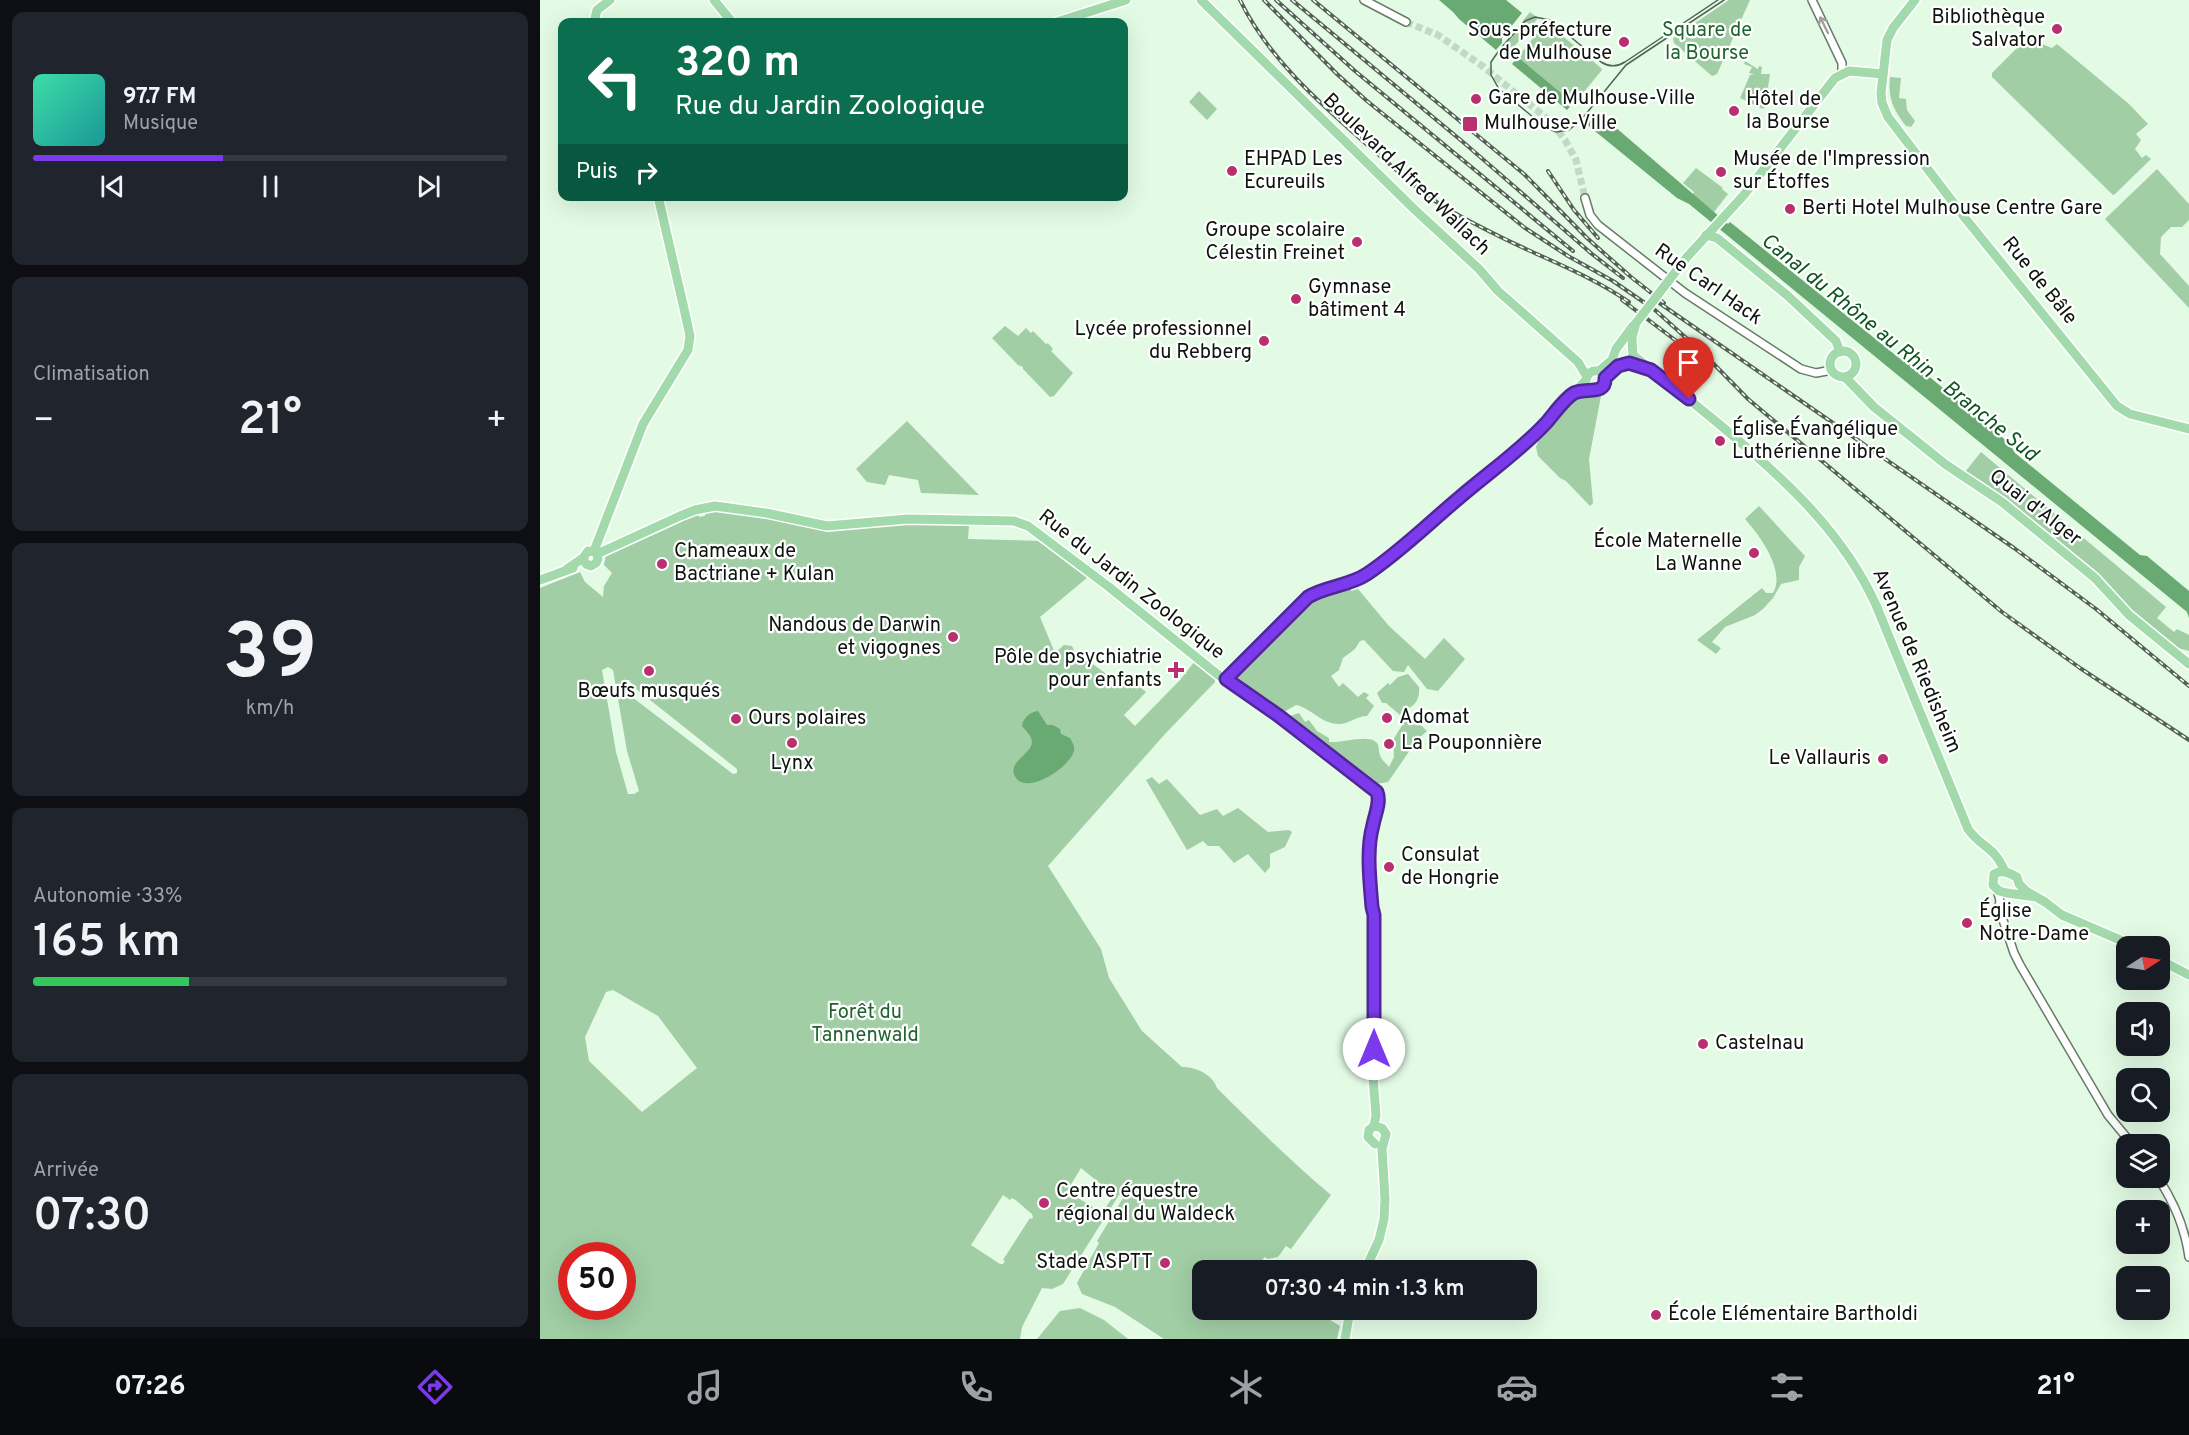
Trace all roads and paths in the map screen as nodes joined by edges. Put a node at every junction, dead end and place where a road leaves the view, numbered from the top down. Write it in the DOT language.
graph roads {
  1 [pos="610,0"];
  2 [pos="714,0"];
  3 [pos="1126,0"];
  4 [pos="1201,0"];
  5 [pos="1206,0"];
  6 [pos="1364,0"];
  7 [pos="1812,0"];
  8 [pos="1915,0"];
  9 [pos="1212,11"];
  10 [pos="595,18"];
  11 [pos="729,18"];
  12 [pos="1070,18"];
  13 [pos="1406,22"];
  14 [pos="1842,73"];
  15 [pos="1883,74"];
  16 [pos="1585,198"];
  17 [pos="659,201"];
  18 [pos="1706,235"];
  19 [pos="1636,323"];
  20 [pos="1620,345"];
  21 [pos="1840,352"];
  22 [pos="1614,355"];
  23 [pos="1630,358"];
  24 [pos="1832,370"];
  25 [pos="1849,375"];
  26 [pos="1593,378"];
  27 [pos="2189,429"];
  28 [pos="596,553"];
  29 [pos="540,580"];
  30 [pos="2189,653"];
  31 [pos="2178,654"];
  32 [pos="2189,658"];
  33 [pos="2189,664"];
  34 [pos="1226,679"];
  35 [pos="2001,872"];
  36 [pos="1997,889"];
  37 [pos="2014,890"];
  38 [pos="2003,920"];
  39 [pos="2112,938"];
  40 [pos="2116,939"];
  41 [pos="2116,941"];
  42 [pos="2170,965"];
  43 [pos="2189,975"];
  44 [pos="1378,1127"];
  45 [pos="2124,1134"];
  46 [pos="1379,1142"];
  47 [pos="2164,1188"];
  48 [pos="2189,1257"];
  49 [pos="1369,1260"];
  50 [pos="1348,1320"];
  51 [pos="1345,1339"];
  1 -- 10 [label="main road"];
  2 -- 11 [label="main road"];
  3 -- 12 [label="main road"];
  4 -- 9 [label="main road, Boulevard Alfred Wallach"];
  5 -- 9 [label="main road, Boulevard Alfred Wallach"];
  6 -- 13 [label="street"];
  14 -- 7 [label="street, one-way"];
  8 -- 15 [label="main road, Rue de Bâle"];
  9 -- 26 [label="main road, Boulevard Alfred Wallach"];
  14 -- 15 [label="main road"];
  14 -- 18 [label="main road"];
  15 -- 27 [label="main road, Rue de Bâle"];
  16 -- 24 [label="street, Rue Carl Hack"];
  17 -- 28 [label="main road"];
  18 -- 19 [label="main road, bridge"];
  18 -- 21 [label="main road"];
  19 -- 20 [label="main road"];
  19 -- 23 [label="main road"];
  20 -- 22 [label="main road"];
  20 -- 23 [label="main road, Avenue de Riedisheim"];
  21 -- 24 [label="main road"];
  21 -- 25 [label="main road"];
  22 -- 23 [label="main road"];
  22 -- 26 [label="main road"];
  23 -- 26 [label="main road"];
  23 -- 35 [label="main road, Avenue de Riedisheim"];
  24 -- 25 [label="main road"];
  25 -- 31 [label="main road, Quai d'Alger"];
  26 -- 34 [label="main road"];
  28 -- 29 [label="main road, Rue du Jardin Zoologique"];
  28 -- 34 [label="main road, Rue du Jardin Zoologique"];
  30 -- 31 [label="main road"];
  31 -- 33 [label="main road, Quai d'Alger"];
  32 -- 33 [label="main road, Quai d'Alger"];
  34 -- 44 [label="main road, Rue du Jardin Zoologique"];
  35 -- 36 [label="main road"];
  35 -- 37 [label="main road"];
  36 -- 37 [label="main road"];
  36 -- 38 [label="street"];
  37 -- 38 [label="street"];
  37 -- 39 [label="main road"];
  38 -- 45 [label="street"];
  39 -- 40 [label="main road"];
  39 -- 41 [label="main road"];
  42 -- 43 [label="main road"];
  44 -- 46 [label="main road"];
  44 -- 46 [label="main road"];
  46 -- 49 [label="main road"];
  47 -- 48 [label="street"];
  50 -- 51 [label="main road"];
}
